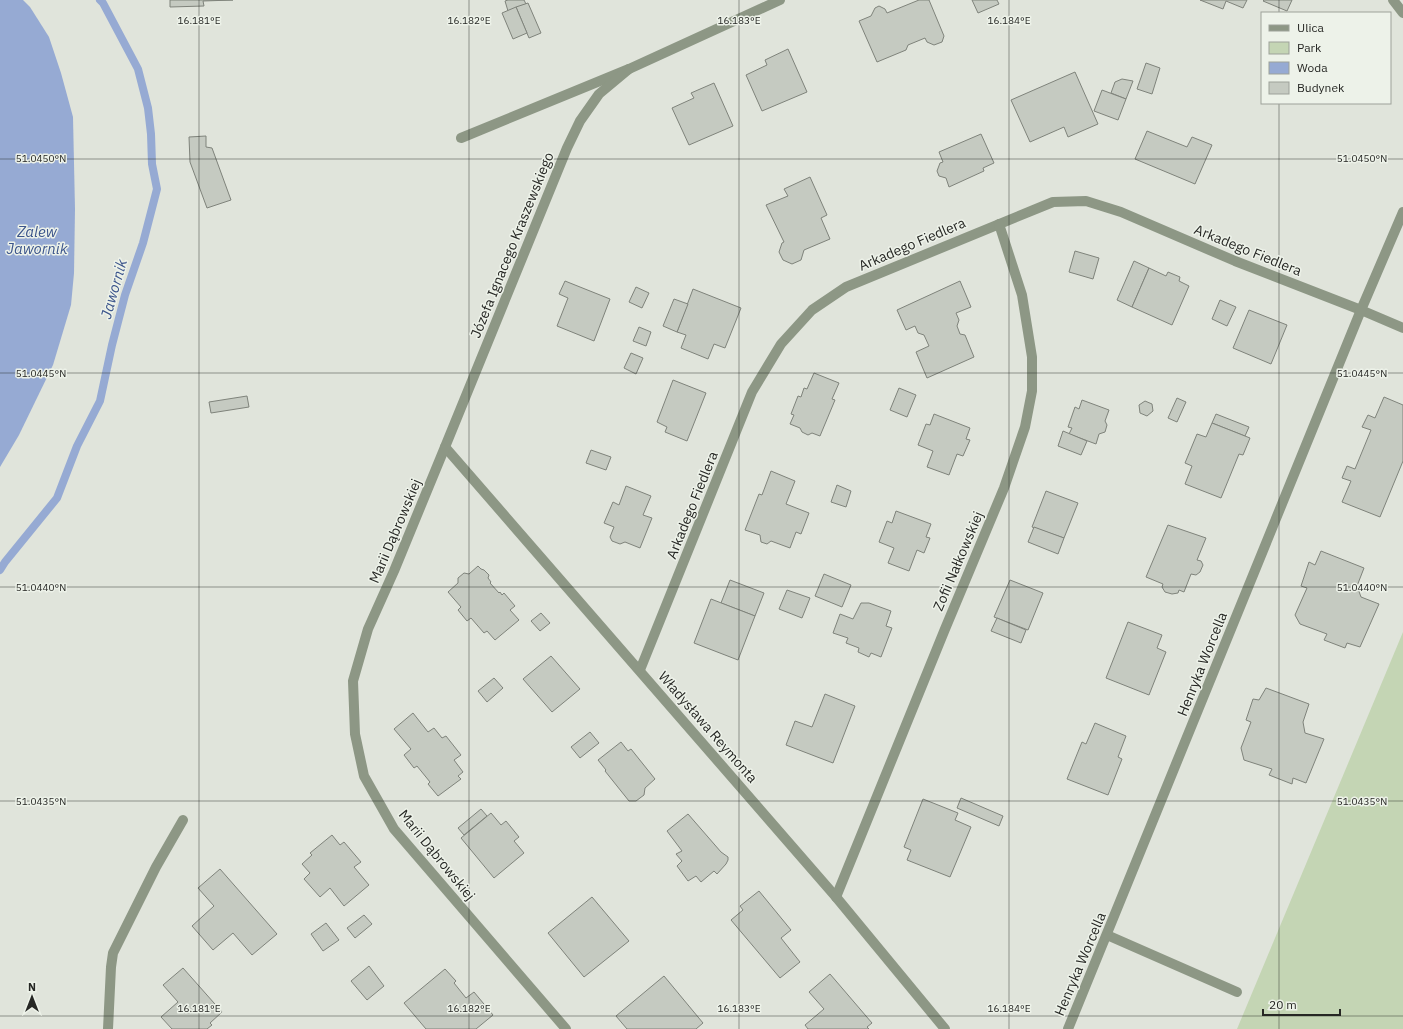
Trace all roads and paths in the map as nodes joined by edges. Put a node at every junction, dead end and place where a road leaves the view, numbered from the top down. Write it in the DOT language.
graph roads {
  1 [pos="780,0"];
  2 [pos="1393,0"];
  3 [pos="1403,13"];
  4 [pos="629,69"];
  5 [pos="461,138"];
  6 [pos="1403,212"];
  7 [pos="999,224"];
  8 [pos="1361,310"];
  9 [pos="1403,328"];
  10 [pos="445,447"];
  11 [pos="640,670"];
  12 [pos="183,820"];
  13 [pos="836,897"];
  14 [pos="1107,935"];
  15 [pos="1237,992"];
  16 [pos="108,1029"];
  17 [pos="566,1029"];
  18 [pos="945,1029"];
  19 [pos="1068,1029"];
  1 -- 4 [label="street, Józefa Ignacego Kraszewskiego"];
  2 -- 3 [label="street"];
  4 -- 5 [label="street, Józefa Ignacego Kraszewskiego"];
  4 -- 10 [label="street, Józefa Ignacego Kraszewskiego"];
  6 -- 8 [label="street, Henryka Worcella"];
  7 -- 8 [label="street, Arkadego Fiedlera"];
  7 -- 11 [label="street, Arkadego Fiedlera"];
  7 -- 13 [label="street, Zofii Nałkowskiej"];
  8 -- 9 [label="street, Arkadego Fiedlera"];
  8 -- 14 [label="street, Henryka Worcella"];
  10 -- 11 [label="street, Władysława Reymonta"];
  10 -- 17 [label="street, Marii Dąbrowskiej"];
  11 -- 13 [label="street, Władysława Reymonta"];
  12 -- 16 [label="street"];
  13 -- 18 [label="street, Władysława Reymonta"];
  14 -- 15 [label="street"];
  14 -- 19 [label="street, Henryka Worcella"];
}
